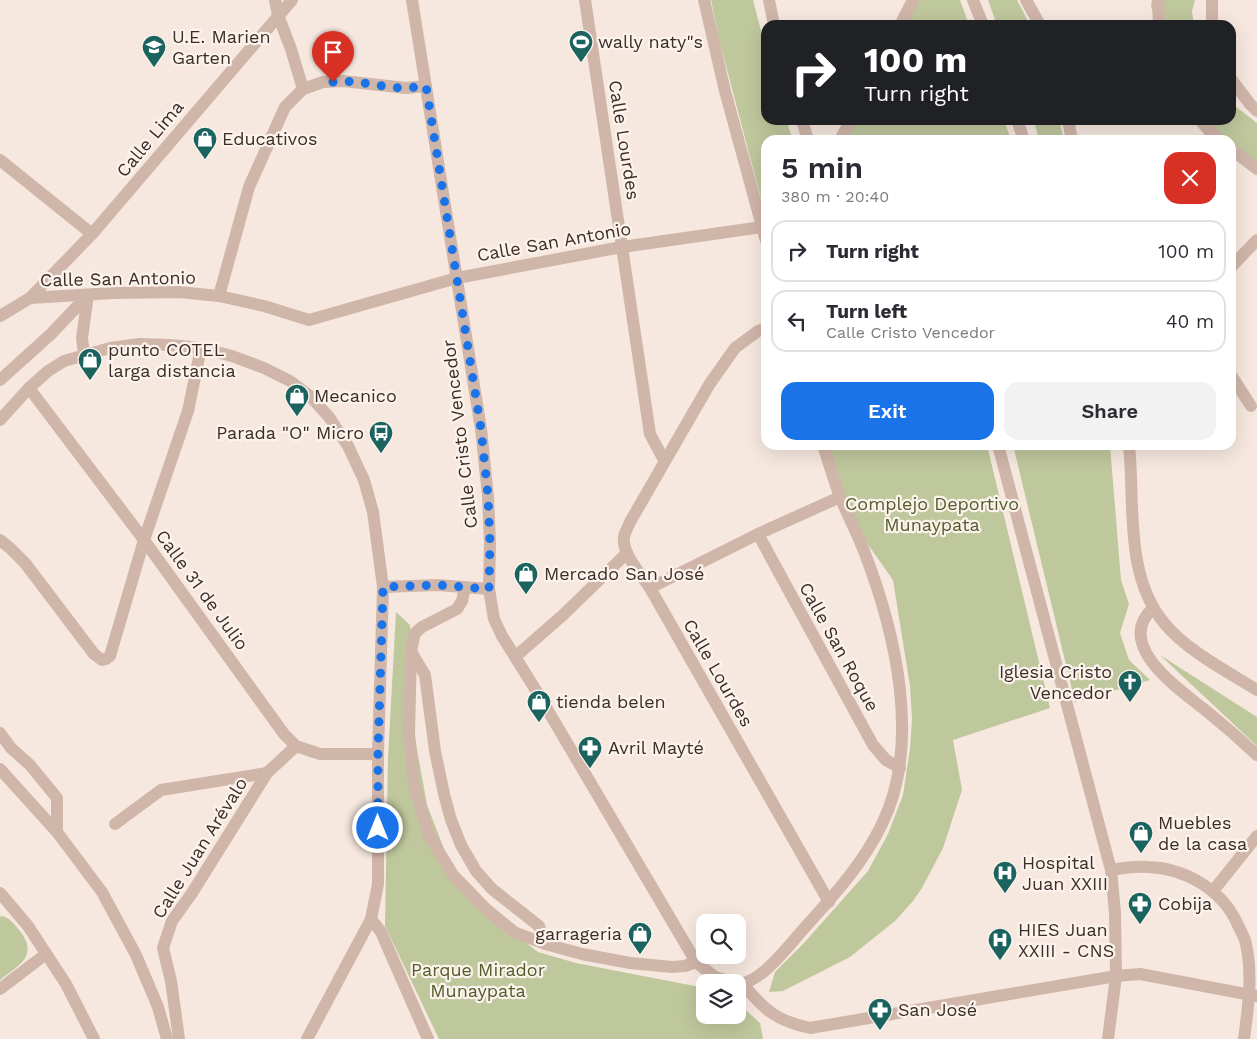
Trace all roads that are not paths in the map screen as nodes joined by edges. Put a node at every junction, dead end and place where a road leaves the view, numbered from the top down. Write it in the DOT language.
graph roads {
  1 [pos="275,0"];
  2 [pos="292,0"];
  3 [pos="412,0"];
  4 [pos="585,0"];
  5 [pos="704,0"];
  6 [pos="769,0"];
  7 [pos="913,0"];
  8 [pos="973,0"];
  9 [pos="1026,0"];
  10 [pos="1158,0"];
  11 [pos="1212,0"];
  12 [pos="278,16"];
  13 [pos="773,20"];
  14 [pos="903,20"];
  15 [pos="981,20"];
  16 [pos="1037,20"];
  17 [pos="1159,20"];
  18 [pos="1212,20"];
  19 [pos="426,86"];
  20 [pos="1236,86"];
  21 [pos="303,89"];
  22 [pos="1257,111"];
  23 [pos="1204,125"];
  24 [pos="1214,135"];
  25 [pos="1236,153"];
  26 [pos="0,160"];
  27 [pos="1257,169"];
  28 [pos="761,223"];
  29 [pos="761,227"];
  30 [pos="92,234"];
  31 [pos="1257,240"];
  32 [pos="622,246"];
  33 [pos="1236,262"];
  34 [pos="456,278"];
  35 [pos="88,295"];
  36 [pos="219,296"];
  37 [pos="30,298"];
  38 [pos="0,316"];
  39 [pos="761,330"];
  40 [pos="201,348"];
  41 [pos="84,354"];
  42 [pos="0,380"];
  43 [pos="1236,383"];
  44 [pos="29,388"];
  45 [pos="1250,406"];
  46 [pos="0,420"];
  47 [pos="825,450"];
  48 [pos="999,450"];
  49 [pos="1129,450"];
  50 [pos="664,460"];
  51 [pos="840,497"];
  52 [pos="758,534"];
  53 [pos="0,540"];
  54 [pos="144,540"];
  55 [pos="627,553"];
  56 [pos="383,587"];
  57 [pos="465,587"];
  58 [pos="650,588"];
  59 [pos="489,589"];
  60 [pos="1153,608"];
  61 [pos="411,651"];
  62 [pos="515,657"];
  63 [pos="1257,690"];
  64 [pos="0,733"];
  65 [pos="296,746"];
  66 [pos="378,754"];
  67 [pos="1257,755"];
  68 [pos="900,768"];
  69 [pos="0,769"];
  70 [pos="267,773"];
  71 [pos="115,824"];
  72 [pos="57,832"];
  73 [pos="1257,836"];
  74 [pos="1110,870"];
  75 [pos="1213,891"];
  76 [pos="2,900"];
  77 [pos="829,902"];
  78 [pos="371,919"];
  79 [pos="544,944"];
  80 [pos="46,954"];
  81 [pos="696,962"];
  82 [pos="699,964"];
  83 [pos="711,974"];
  84 [pos="1116,976"];
  85 [pos="746,980"];
  86 [pos="0,989"];
  87 [pos="746,990"];
  88 [pos="1254,995"];
  89 [pos="94,1039"];
  90 [pos="167,1039"];
  91 [pos="179,1039"];
  92 [pos="307,1039"];
  93 [pos="428,1039"];
  94 [pos="1108,1039"];
  95 [pos="1244,1039"];
  1 -- 12 [label="street"];
  2 -- 12 [label="street, Calle Lima"];
  3 -- 19 [label="street, Calle Cristo Vencedor"];
  4 -- 32 [label="street, Calle Lourdes"];
  5 -- 28 [label="street"];
  6 -- 13 [label="street"];
  7 -- 14 [label="street"];
  8 -- 15 [label="street"];
  9 -- 16 [label="street"];
  10 -- 17 [label="street"];
  11 -- 18 [label="street"];
  12 -- 21 [label="street"];
  12 -- 30 [label="street, Calle Lima"];
  19 -- 21 [label="street"];
  19 -- 34 [label="street, Calle Cristo Vencedor"];
  20 -- 22 [label="street"];
  21 -- 36 [label="street"];
  23 -- 24 [label="street"];
  25 -- 27 [label="street"];
  26 -- 30 [label="street"];
  29 -- 32 [label="street, Calle San Antonio"];
  30 -- 37 [label="street, Calle Lima"];
  31 -- 33 [label="street"];
  32 -- 34 [label="street, Calle San Antonio"];
  32 -- 50 [label="street, Calle Lourdes"];
  34 -- 36 [label="street, Calle San Antonio"];
  34 -- 59 [label="street, Calle Cristo Vencedor"];
  35 -- 36 [label="street, Calle San Antonio"];
  35 -- 37 [label="street, Calle San Antonio"];
  35 -- 41 [label="street"];
  35 -- 42 [label="street"];
  37 -- 38 [label="street"];
  39 -- 50 [label="street"];
  40 -- 41 [label="street"];
  40 -- 54 [label="street"];
  40 -- 56 [label="street"];
  41 -- 44 [label="street"];
  43 -- 45 [label="street"];
  44 -- 46 [label="street"];
  44 -- 54 [label="street, Calle 31 de Julio"];
  47 -- 51 [label="street"];
  48 -- 74 [label="street"];
  49 -- 60 [label="street"];
  50 -- 55 [label="street"];
  51 -- 52 [label="street"];
  51 -- 68 [label="street"];
  52 -- 58 [label="street"];
  52 -- 68 [label="street, Calle San Roque"];
  53 -- 54 [label="street"];
  54 -- 65 [label="street, Calle 31 de Julio"];
  55 -- 58 [label="street, Calle Lourdes"];
  55 -- 62 [label="street"];
  56 -- 57 [label="street"];
  56 -- 66 [label="street"];
  57 -- 59 [label="street"];
  57 -- 61 [label="street"];
  58 -- 77 [label="street, Calle Lourdes"];
  59 -- 62 [label="street, Calle Cristo Vencedor"];
  60 -- 63 [label="street"];
  60 -- 67 [label="street"];
  61 -- 79 [label="street"];
  61 -- 79 [label="street"];
  62 -- 81 [label="street, Calle Cristo Vencedor"];
  64 -- 72 [label="street"];
  65 -- 66 [label="street, Calle 31 de Julio"];
  65 -- 70 [label="street, Calle Juan Arévalo"];
  66 -- 78 [label="street"];
  68 -- 77 [label="street"];
  69 -- 72 [label="street"];
  70 -- 71 [label="street"];
  70 -- 91 [label="street, Calle Juan Arévalo"];
  72 -- 90 [label="street"];
  73 -- 75 [label="street"];
  74 -- 75 [label="street"];
  74 -- 84 [label="street"];
  75 -- 88 [label="street"];
  76 -- 80 [label="street"];
  77 -- 85 [label="street"];
  78 -- 92 [label="street"];
  78 -- 93 [label="street"];
  79 -- 81 [label="street"];
  80 -- 86 [label="street"];
  80 -- 89 [label="street"];
  82 -- 83 [label="street"];
  84 -- 87 [label="street"];
  84 -- 88 [label="street"];
  84 -- 94 [label="street"];
  88 -- 95 [label="street"];
}
